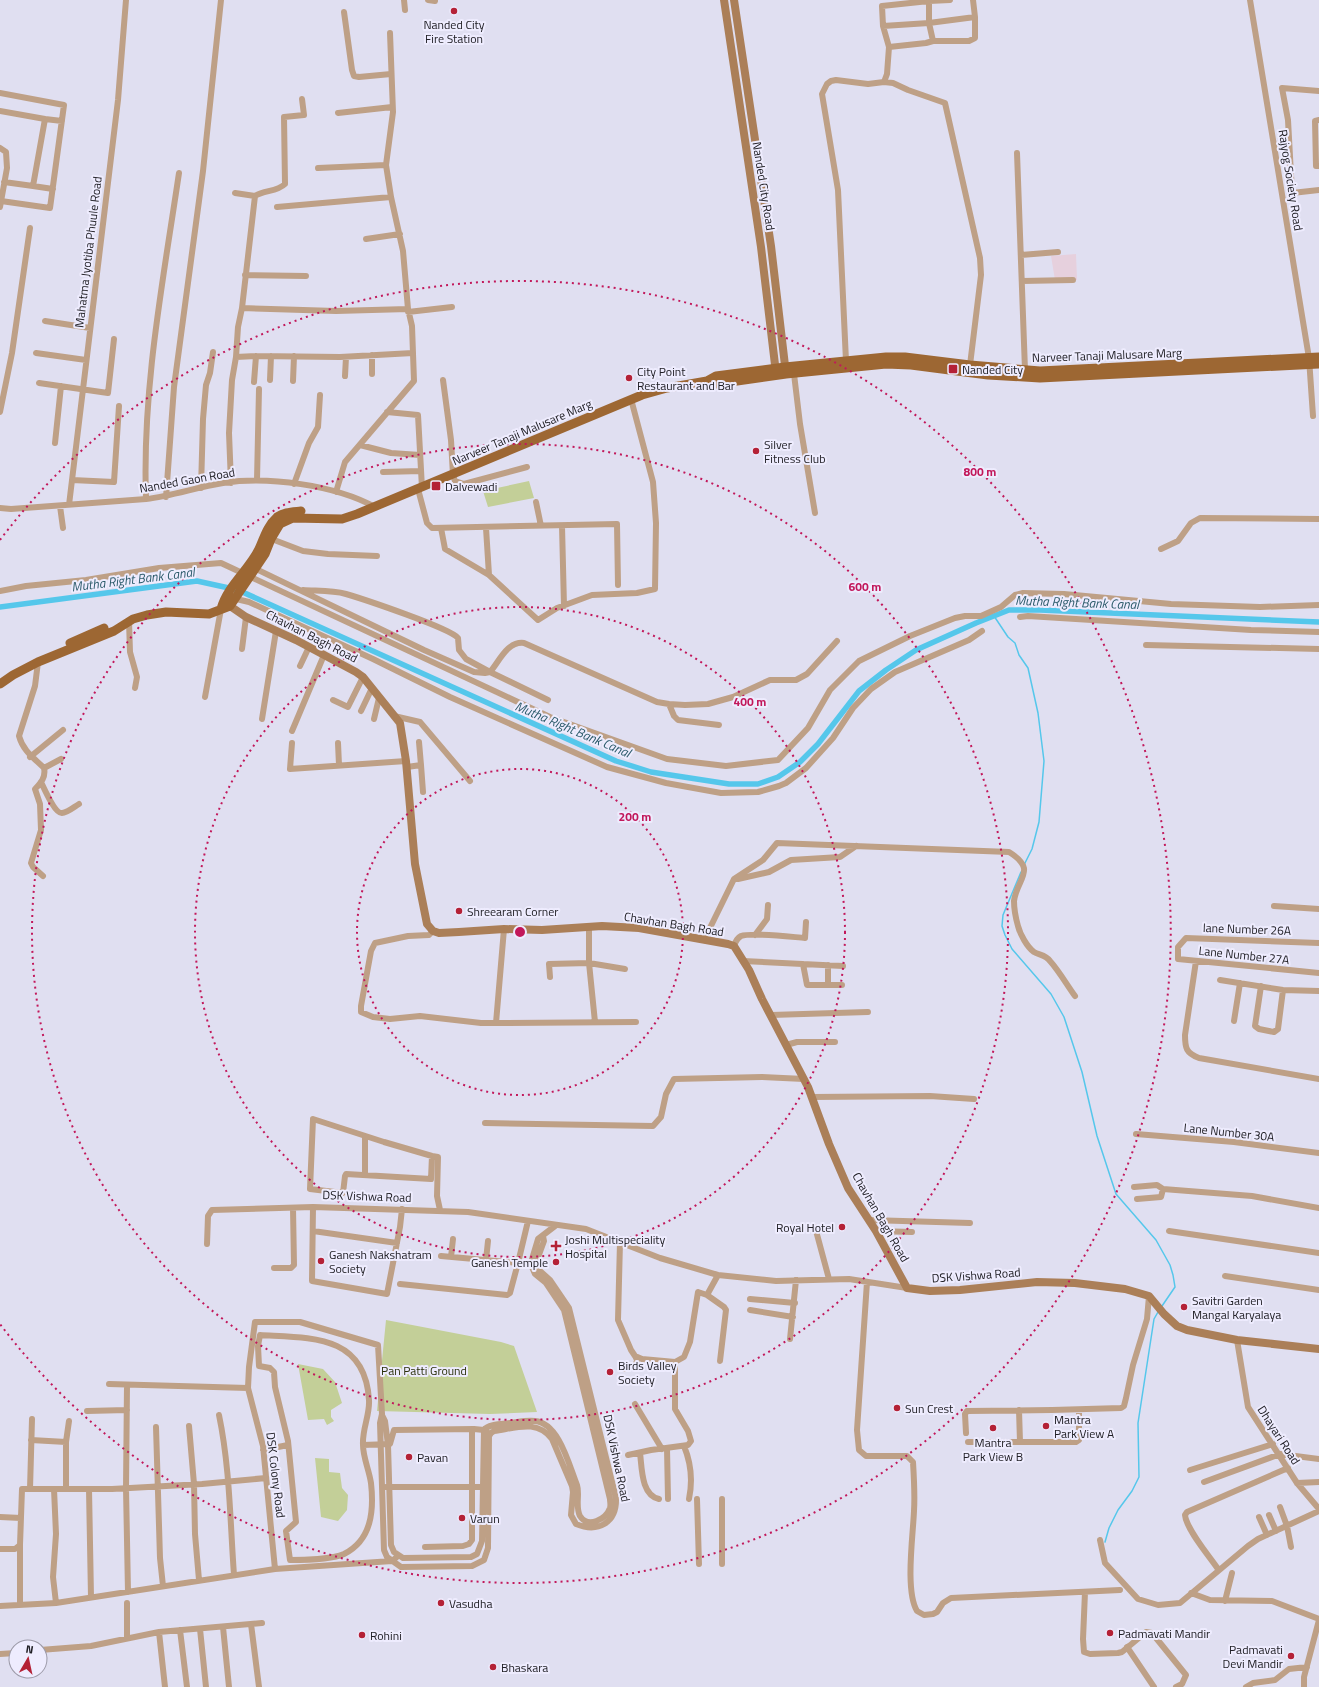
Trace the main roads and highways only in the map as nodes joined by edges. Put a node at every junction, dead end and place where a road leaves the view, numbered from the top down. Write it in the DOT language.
graph roads {
  1 [pos="1319,357"];
  2 [pos="886,360"];
  3 [pos="1313,362"];
  4 [pos="926,364"];
  5 [pos="788,372"];
  6 [pos="1070,374"];
  7 [pos="250,571"];
  8 [pos="229,605"];
  9 [pos="126,622"];
  10 [pos="0,676"];
  11 [pos="0,684"];
  1 -- 3 [label="main road, Narveer Tanaji Malusare Marg"];
  2 -- 4 [label="main road, Narveer Tanaji Malusare Marg"];
  2 -- 5 [label="main road, Narveer Tanaji Malusare Marg"];
  2 -- 5 [label="main road, Narveer Tanaji Malusare Marg"];
  3 -- 6 [label="main road, Narveer Tanaji Malusare Marg"];
  4 -- 6 [label="main road, Narveer Tanaji Malusare Marg"];
  4 -- 6 [label="main road, Narveer Tanaji Malusare Marg"];
  5 -- 7 [label="main road, Narveer Tanaji Malusare Marg"];
  7 -- 8 [label="main road, Narveer Tanaji Malusare Marg"];
  7 -- 8 [label="main road, Narveer Tanaji Malusare Marg"];
  8 -- 9 [label="main road"];
  9 -- 10 [label="main road"];
  9 -- 11 [label="main road"];
}
